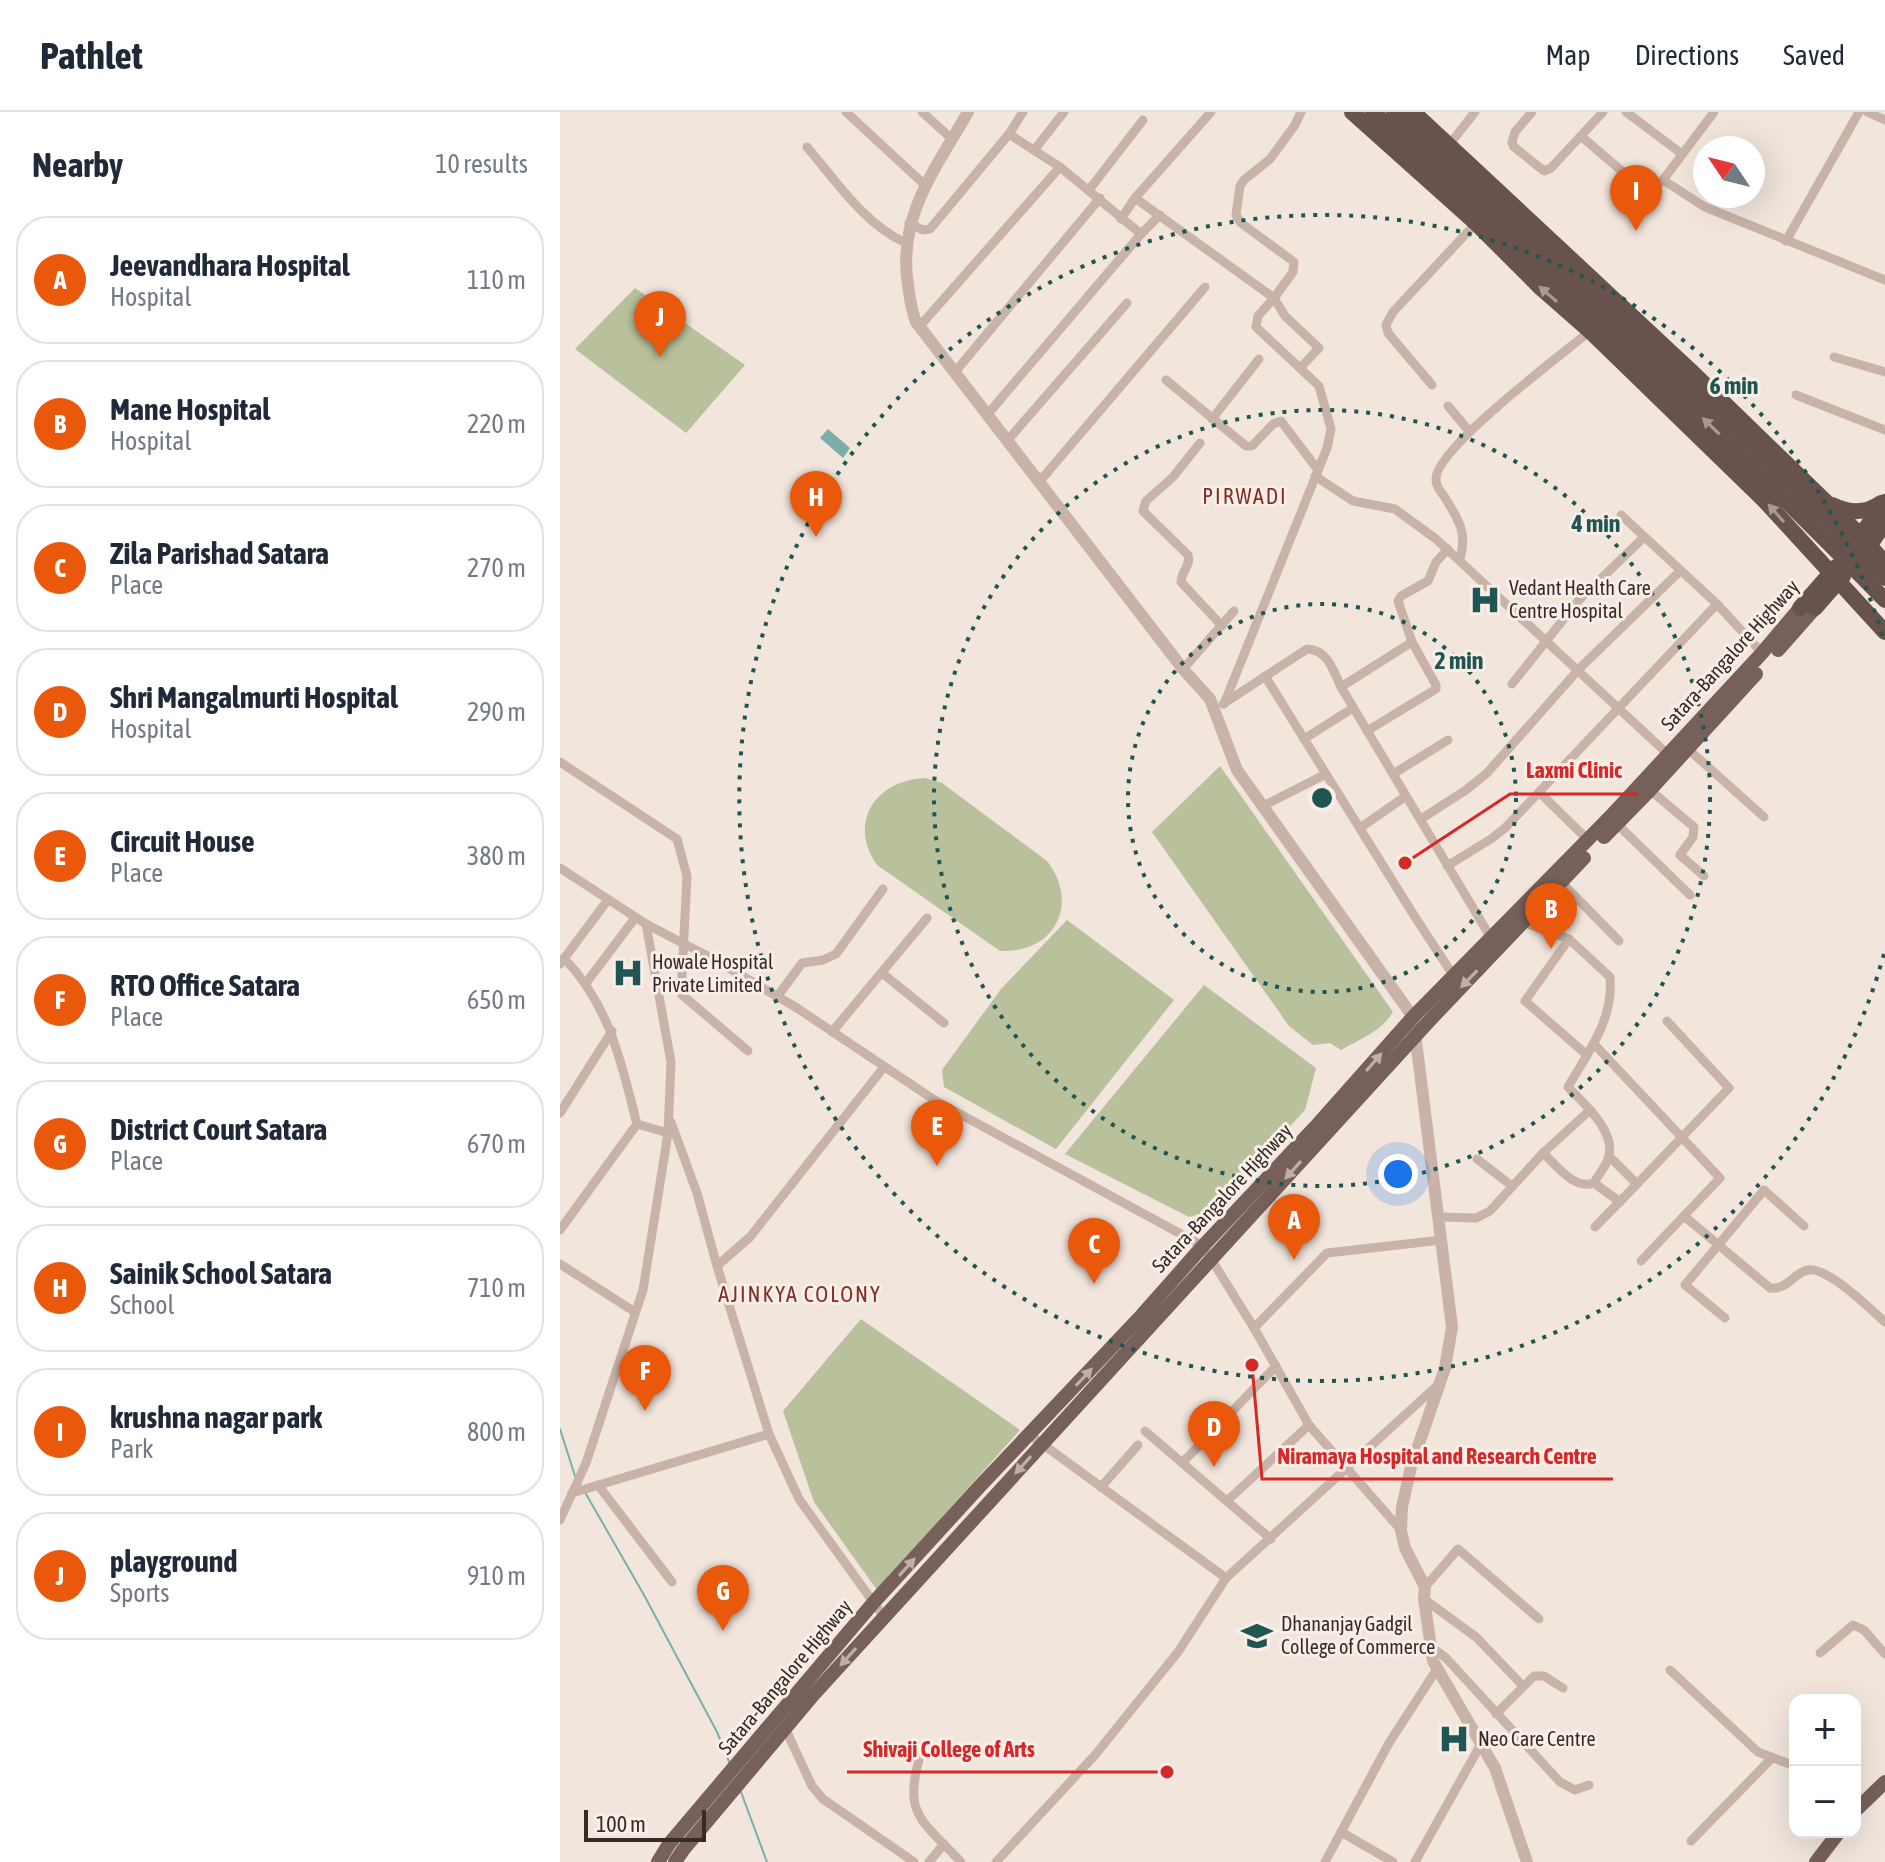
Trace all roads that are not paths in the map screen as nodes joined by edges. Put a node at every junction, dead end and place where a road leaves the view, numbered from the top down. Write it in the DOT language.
graph roads {
  1 [pos="846,112"];
  2 [pos="922,112"];
  3 [pos="968,112"];
  4 [pos="1023,112"];
  5 [pos="1064,112"];
  6 [pos="1211,112"];
  7 [pos="1301,112"];
  8 [pos="1352,112"];
  9 [pos="1373,112"];
  10 [pos="1394,112"];
  11 [pos="1413,112"];
  12 [pos="1475,112"];
  13 [pos="1532,112"];
  14 [pos="1603,112"];
  15 [pos="1626,112"];
  16 [pos="1859,112"];
  17 [pos="1867,112"];
  18 [pos="1711,113"];
  19 [pos="1143,120"];
  20 [pos="1885,120"];
  21 [pos="1009,134"];
  22 [pos="1582,137"];
  23 [pos="952,139"];
  24 [pos="1449,145"];
  25 [pos="807,147"];
  26 [pos="1035,149"];
  27 [pos="1682,154"];
  28 [pos="1060,167"];
  29 [pos="1663,180"];
  30 [pos="926,186"];
  31 [pos="1089,190"];
  32 [pos="1100,198"];
  33 [pos="1135,198"];
  34 [pos="1160,215"];
  35 [pos="1121,219"];
  36 [pos="909,223"];
  37 [pos="1476,223"];
  38 [pos="1141,234"];
  39 [pos="1786,241"];
  40 [pos="906,243"];
  41 [pos="1885,280"];
  42 [pos="1205,287"];
  43 [pos="1274,298"];
  44 [pos="1127,303"];
  45 [pos="919,327"];
  46 [pos="1590,331"];
  47 [pos="1834,357"];
  48 [pos="1259,359"];
  49 [pos="1301,367"];
  50 [pos="955,372"];
  51 [pos="1885,372"];
  52 [pos="1166,380"];
  53 [pos="1432,385"];
  54 [pos="1796,395"];
  55 [pos="1448,406"];
  56 [pos="987,415"];
  57 [pos="1212,419"];
  58 [pos="1885,430"];
  59 [pos="1469,431"];
  60 [pos="1007,441"];
  61 [pos="1200,443"];
  62 [pos="1317,473"];
  63 [pos="1040,481"];
  64 [pos="1885,500"];
  65 [pos="1827,502"];
  66 [pos="1621,515"];
  67 [pos="1885,523"];
  68 [pos="1643,538"];
  69 [pos="1865,541"];
  70 [pos="1804,546"];
  71 [pos="1448,549"];
  72 [pos="1460,559"];
  73 [pos="1885,563"];
  74 [pos="1679,572"];
  75 [pos="1834,578"];
  76 [pos="1885,578"];
  77 [pos="1885,600"];
  78 [pos="1717,604"];
  79 [pos="1860,606"];
  80 [pos="1808,608"];
  81 [pos="1234,611"];
  82 [pos="1222,626"];
  83 [pos="1885,632"];
  84 [pos="1546,639"];
  85 [pos="1412,642"];
  86 [pos="1762,653"];
  87 [pos="1183,669"];
  88 [pos="1579,669"];
  89 [pos="1265,676"];
  90 [pos="1512,684"];
  91 [pos="1341,687"];
  92 [pos="1219,707"];
  93 [pos="1619,707"];
  94 [pos="1353,708"];
  95 [pos="1367,731"];
  96 [pos="1304,739"];
  97 [pos="1448,740"];
  98 [pos="1688,749"];
  99 [pos="1672,758"];
  100 [pos="560,762"];
  101 [pos="1326,774"];
  102 [pos="1393,774"];
  103 [pos="1650,790"];
  104 [pos="1539,792"];
  105 [pos="1406,796"];
  106 [pos="1263,806"];
  107 [pos="1764,817"];
  108 [pos="1421,819"];
  109 [pos="1617,824"];
  110 [pos="1360,828"];
  111 [pos="1588,840"];
  112 [pos="1447,866"];
  113 [pos="560,868"];
  114 [pos="1704,876"];
  115 [pos="1561,882"];
  116 [pos="883,889"];
  117 [pos="1690,895"];
  118 [pos="607,901"];
  119 [pos="635,918"];
  120 [pos="927,918"];
  121 [pos="1523,922"];
  122 [pos="646,924"];
  123 [pos="1491,938"];
  124 [pos="1569,939"];
  125 [pos="1619,941"];
  126 [pos="682,942"];
  127 [pos="562,961"];
  128 [pos="882,973"];
  129 [pos="1453,975"];
  130 [pos="586,983"];
  131 [pos="777,997"];
  132 [pos="1413,1017"];
  133 [pos="1667,1021"];
  134 [pos="944,1023"];
  135 [pos="612,1031"];
  136 [pos="832,1032"];
  137 [pos="1416,1036"];
  138 [pos="1595,1045"];
  139 [pos="748,1051"];
  140 [pos="1587,1055"];
  141 [pos="884,1067"];
  142 [pos="1590,1110"];
  143 [pos="560,1113"];
  144 [pos="669,1115"];
  145 [pos="637,1124"];
  146 [pos="668,1133"];
  147 [pos="1682,1137"];
  148 [pos="1543,1153"];
  149 [pos="1609,1156"];
  150 [pos="1477,1159"];
  151 [pos="1594,1183"];
  152 [pos="1637,1184"];
  153 [pos="1512,1186"];
  154 [pos="1620,1202"];
  155 [pos="1684,1216"];
  156 [pos="1439,1217"];
  157 [pos="1804,1226"];
  158 [pos="1595,1227"];
  159 [pos="560,1230"];
  160 [pos="1442,1240"];
  161 [pos="1717,1245"];
  162 [pos="1203,1246"];
  163 [pos="1213,1258"];
  164 [pos="1641,1261"];
  165 [pos="560,1264"];
  166 [pos="717,1266"];
  167 [pos="635,1312"];
  168 [pos="1725,1318"];
  169 [pos="1885,1322"];
  170 [pos="1254,1328"];
  171 [pos="1276,1366"];
  172 [pos="1440,1383"];
  173 [pos="1309,1425"];
  174 [pos="1145,1431"];
  175 [pos="769,1434"];
  176 [pos="1036,1439"];
  177 [pos="1138,1445"];
  178 [pos="1182,1463"];
  179 [pos="1347,1468"];
  180 [pos="598,1485"];
  181 [pos="1101,1487"];
  182 [pos="572,1493"];
  183 [pos="1227,1501"];
  184 [pos="560,1520"];
  185 [pos="1401,1530"];
  186 [pos="1271,1539"];
  187 [pos="1226,1578"];
  188 [pos="672,1582"];
  189 [pos="1424,1593"];
  190 [pos="874,1602"];
  191 [pos="884,1617"];
  192 [pos="1539,1619"];
  193 [pos="1431,1647"];
  194 [pos="1820,1653"];
  195 [pos="1885,1654"];
  196 [pos="1437,1669"];
  197 [pos="1670,1670"];
  198 [pos="1523,1686"];
  199 [pos="1563,1688"];
  200 [pos="1496,1714"];
  201 [pos="785,1728"];
  202 [pos="1481,1744"];
  203 [pos="923,1745"];
  204 [pos="1771,1759"];
  205 [pos="1789,1764"];
  206 [pos="1885,1782"];
  207 [pos="1589,1785"];
  208 [pos="1861,1799"];
  209 [pos="1341,1832"];
  210 [pos="1834,1838"];
  211 [pos="1691,1841"];
  212 [pos="944,1844"];
  213 [pos="1392,1861"];
  214 [pos="658,1862"];
  215 [pos="675,1862"];
  216 [pos="914,1862"];
  217 [pos="929,1862"];
  218 [pos="961,1862"];
  219 [pos="996,1862"];
  220 [pos="1325,1862"];
  221 [pos="1415,1862"];
  222 [pos="1527,1862"];
  223 [pos="1816,1862"];
  1 -- 30 [label="street"];
  2 -- 23 [label="street"];
  3 -- 23 [label="street"];
  4 -- 21 [label="street"];
  5 -- 26 [label="street"];
  6 -- 33 [label="street"];
  7 -- 43 [label="street"];
  8 -- 37 [label="highway"];
  77 -- 9 [label="highway, one-way, bridge"];
  10 -- 76 [label="highway, bridge"];
  11 -- 24 [label="highway"];
  12 -- 24 [label="street"];
  13 -- 22 [label="street"];
  14 -- 22 [label="street"];
  15 -- 27 [label="street"];
  16 -- 39 [label="street"];
  17 -- 20 [label="street"];
  18 -- 27 [label="street"];
  19 -- 31 [label="street"];
  21 -- 26 [label="street"];
  21 -- 36 [label="street"];
  22 -- 29 [label="street"];
  23 -- 30 [label="street"];
  24 -- 65 [label="highway"];
  25 -- 40 [label="street"];
  26 -- 28 [label="street"];
  27 -- 29 [label="street"];
  28 -- 31 [label="street"];
  28 -- 45 [label="street"];
  29 -- 39 [label="street"];
  30 -- 36 [label="street"];
  31 -- 32 [label="street"];
  32 -- 35 [label="street"];
  32 -- 50 [label="street"];
  33 -- 34 [label="street"];
  33 -- 35 [label="street"];
  34 -- 38 [label="street"];
  34 -- 43 [label="street"];
  35 -- 38 [label="street"];
  36 -- 40 [label="street"];
  46 -- 37 [label="highway, one-way"];
  37 -- 53 [label="street"];
  38 -- 56 [label="street"];
  39 -- 41 [label="street"];
  40 -- 45 [label="street"];
  42 -- 63 [label="street"];
  43 -- 49 [label="street"];
  43 -- 49 [label="street"];
  44 -- 60 [label="street"];
  45 -- 50 [label="street"];
  46 -- 59 [label="street"];
  70 -- 46 [label="highway, one-way"];
  47 -- 51 [label="street"];
  48 -- 57 [label="street"];
  49 -- 62 [label="street"];
  50 -- 56 [label="street"];
  52 -- 57 [label="street"];
  54 -- 58 [label="street"];
  55 -- 59 [label="street"];
  56 -- 60 [label="street"];
  57 -- 62 [label="street"];
  59 -- 72 [label="street"];
  60 -- 63 [label="street"];
  61 -- 82 [label="street"];
  62 -- 71 [label="street"];
  62 -- 92 [label="street"];
  63 -- 87 [label="street"];
  64 -- 65 [label="highway"];
  64 -- 69 [label="highway"];
  65 -- 69 [label="highway"];
  66 -- 68 [label="street"];
  67 -- 69 [label="highway"];
  68 -- 74 [label="street"];
  68 -- 84 [label="street"];
  69 -- 73 [label="highway"];
  69 -- 75 [label="highway, Satara-Bangalore Highway"];
  70 -- 75 [label="highway"];
  70 -- 80 [label="highway"];
  71 -- 72 [label="street"];
  71 -- 85 [label="street"];
  72 -- 84 [label="street"];
  74 -- 78 [label="street"];
  74 -- 88 [label="street"];
  75 -- 79 [label="highway"];
  75 -- 80 [label="highway, Satara-Bangalore Highway"];
  78 -- 86 [label="street"];
  78 -- 93 [label="street"];
  79 -- 80 [label="highway"];
  79 -- 83 [label="highway"];
  80 -- 86 [label="main road, Satara-Bangalore Highway"];
  80 -- 98 [label="main road, Satara-Bangalore Highway"];
  81 -- 82 [label="street"];
  82 -- 87 [label="street"];
  84 -- 88 [label="street"];
  84 -- 90 [label="street"];
  85 -- 91 [label="street"];
  85 -- 95 [label="street"];
  86 -- 99 [label="main road, Satara-Bangalore Highway"];
  87 -- 92 [label="street"];
  88 -- 93 [label="street"];
  88 -- 108 [label="street"];
  89 -- 91 [label="street"];
  89 -- 92 [label="street"];
  89 -- 96 [label="street"];
  91 -- 94 [label="street"];
  92 -- 106 [label="street"];
  93 -- 99 [label="street"];
  93 -- 104 [label="street"];
  94 -- 95 [label="street"];
  94 -- 96 [label="street"];
  95 -- 102 [label="street"];
  96 -- 101 [label="street"];
  97 -- 102 [label="street"];
  98 -- 99 [label="main road, Satara-Bangalore Highway"];
  98 -- 107 [label="street"];
  99 -- 103 [label="main road, Satara-Bangalore Highway"];
  99 -- 111 [label="main road, Satara-Bangalore Highway"];
  100 -- 126 [label="street"];
  101 -- 106 [label="street"];
  101 -- 110 [label="street"];
  102 -- 105 [label="street"];
  103 -- 109 [label="main road, Satara-Bangalore Highway"];
  103 -- 114 [label="street"];
  104 -- 111 [label="street"];
  104 -- 112 [label="street"];
  105 -- 108 [label="street"];
  105 -- 110 [label="street"];
  106 -- 132 [label="street"];
  108 -- 112 [label="street"];
  109 -- 115 [label="main road, Satara-Bangalore Highway"];
  109 -- 117 [label="street"];
  110 -- 129 [label="street"];
  111 -- 123 [label="main road, Satara-Bangalore Highway"];
  112 -- 123 [label="street"];
  113 -- 118 [label="street"];
  115 -- 121 [label="main road, Satara-Bangalore Highway"];
  115 -- 125 [label="street"];
  116 -- 131 [label="street"];
  118 -- 119 [label="street"];
  118 -- 127 [label="street"];
  119 -- 122 [label="street"];
  119 -- 130 [label="street"];
  120 -- 128 [label="street"];
  121 -- 124 [label="street"];
  121 -- 137 [label="main road, Satara-Bangalore Highway, one-way"];
  122 -- 126 [label="street"];
  122 -- 144 [label="street"];
  123 -- 129 [label="main road, Satara-Bangalore Highway"];
  124 -- 138 [label="street"];
  124 -- 140 [label="street"];
  126 -- 131 [label="street"];
  126 -- 139 [label="street"];
  127 -- 130 [label="street"];
  128 -- 134 [label="street"];
  128 -- 136 [label="street"];
  129 -- 132 [label="main road, Satara-Bangalore Highway"];
  130 -- 135 [label="street"];
  131 -- 136 [label="street"];
  132 -- 137 [label="street"];
  162 -- 132 [label="main road, Satara-Bangalore Highway, one-way"];
  133 -- 147 [label="street"];
  135 -- 143 [label="street"];
  135 -- 145 [label="street"];
  136 -- 141 [label="street"];
  137 -- 156 [label="street"];
  137 -- 163 [label="main road, Satara-Bangalore Highway, one-way"];
  138 -- 140 [label="street"];
  138 -- 147 [label="street"];
  140 -- 142 [label="street"];
  141 -- 162 [label="street"];
  141 -- 166 [label="street"];
  142 -- 148 [label="street"];
  142 -- 149 [label="street"];
  144 -- 146 [label="street"];
  144 -- 166 [label="street"];
  145 -- 146 [label="street"];
  145 -- 159 [label="street"];
  146 -- 167 [label="street"];
  147 -- 152 [label="street"];
  147 -- 155 [label="street"];
  148 -- 151 [label="street"];
  148 -- 153 [label="street"];
  149 -- 151 [label="street"];
  149 -- 152 [label="street"];
  150 -- 153 [label="street"];
  151 -- 154 [label="street"];
  152 -- 154 [label="street"];
  153 -- 156 [label="street"];
  154 -- 158 [label="street"];
  155 -- 161 [label="street"];
  155 -- 164 [label="street"];
  156 -- 160 [label="street"];
  157 -- 161 [label="street"];
  160 -- 170 [label="street"];
  160 -- 172 [label="street"];
  161 -- 168 [label="street"];
  161 -- 169 [label="street"];
  162 -- 163 [label="street"];
  176 -- 162 [label="main road, Satara-Bangalore Highway, one-way"];
  163 -- 170 [label="street"];
  163 -- 176 [label="main road, Satara-Bangalore Highway"];
  165 -- 167 [label="street"];
  166 -- 175 [label="street"];
  167 -- 182 [label="street"];
  170 -- 171 [label="street"];
  171 -- 173 [label="street"];
  171 -- 178 [label="street"];
  172 -- 179 [label="street"];
  172 -- 185 [label="street"];
  173 -- 179 [label="street"];
  173 -- 183 [label="street"];
  174 -- 178 [label="street"];
  175 -- 180 [label="street"];
  175 -- 190 [label="street"];
  176 -- 181 [label="street"];
  190 -- 176 [label="main road, Satara-Bangalore Highway, one-way"];
  176 -- 191 [label="main road, Satara-Bangalore Highway, one-way"];
  177 -- 181 [label="street"];
  178 -- 183 [label="street"];
  179 -- 185 [label="street"];
  179 -- 186 [label="street"];
  180 -- 182 [label="street"];
  180 -- 188 [label="street"];
  181 -- 187 [label="street"];
  182 -- 184 [label="street"];
  183 -- 186 [label="street"];
  185 -- 189 [label="street"];
  186 -- 187 [label="street"];
  187 -- 219 [label="street"];
  189 -- 192 [label="street"];
  189 -- 193 [label="street"];
  189 -- 198 [label="street"];
  190 -- 191 [label="street"];
  190 -- 214 [label="main road, Satara-Bangalore Highway"];
  191 -- 201 [label="main road, Satara-Bangalore Highway, one-way"];
  193 -- 196 [label="street"];
  193 -- 200 [label="street"];
  194 -- 195 [label="street"];
  196 -- 202 [label="street"];
  196 -- 209 [label="street"];
  197 -- 204 [label="street"];
  198 -- 199 [label="street"];
  198 -- 200 [label="street"];
  200 -- 207 [label="street"];
  201 -- 215 [label="main road, Satara-Bangalore Highway"];
  201 -- 216 [label="street"];
  202 -- 221 [label="street"];
  202 -- 222 [label="street"];
  203 -- 212 [label="street"];
  204 -- 205 [label="street"];
  204 -- 211 [label="street"];
  206 -- 208 [label="main road"];
  209 -- 213 [label="street"];
  209 -- 220 [label="street"];
  210 -- 223 [label="main road"];
  212 -- 217 [label="street"];
  212 -- 218 [label="street"];
}
